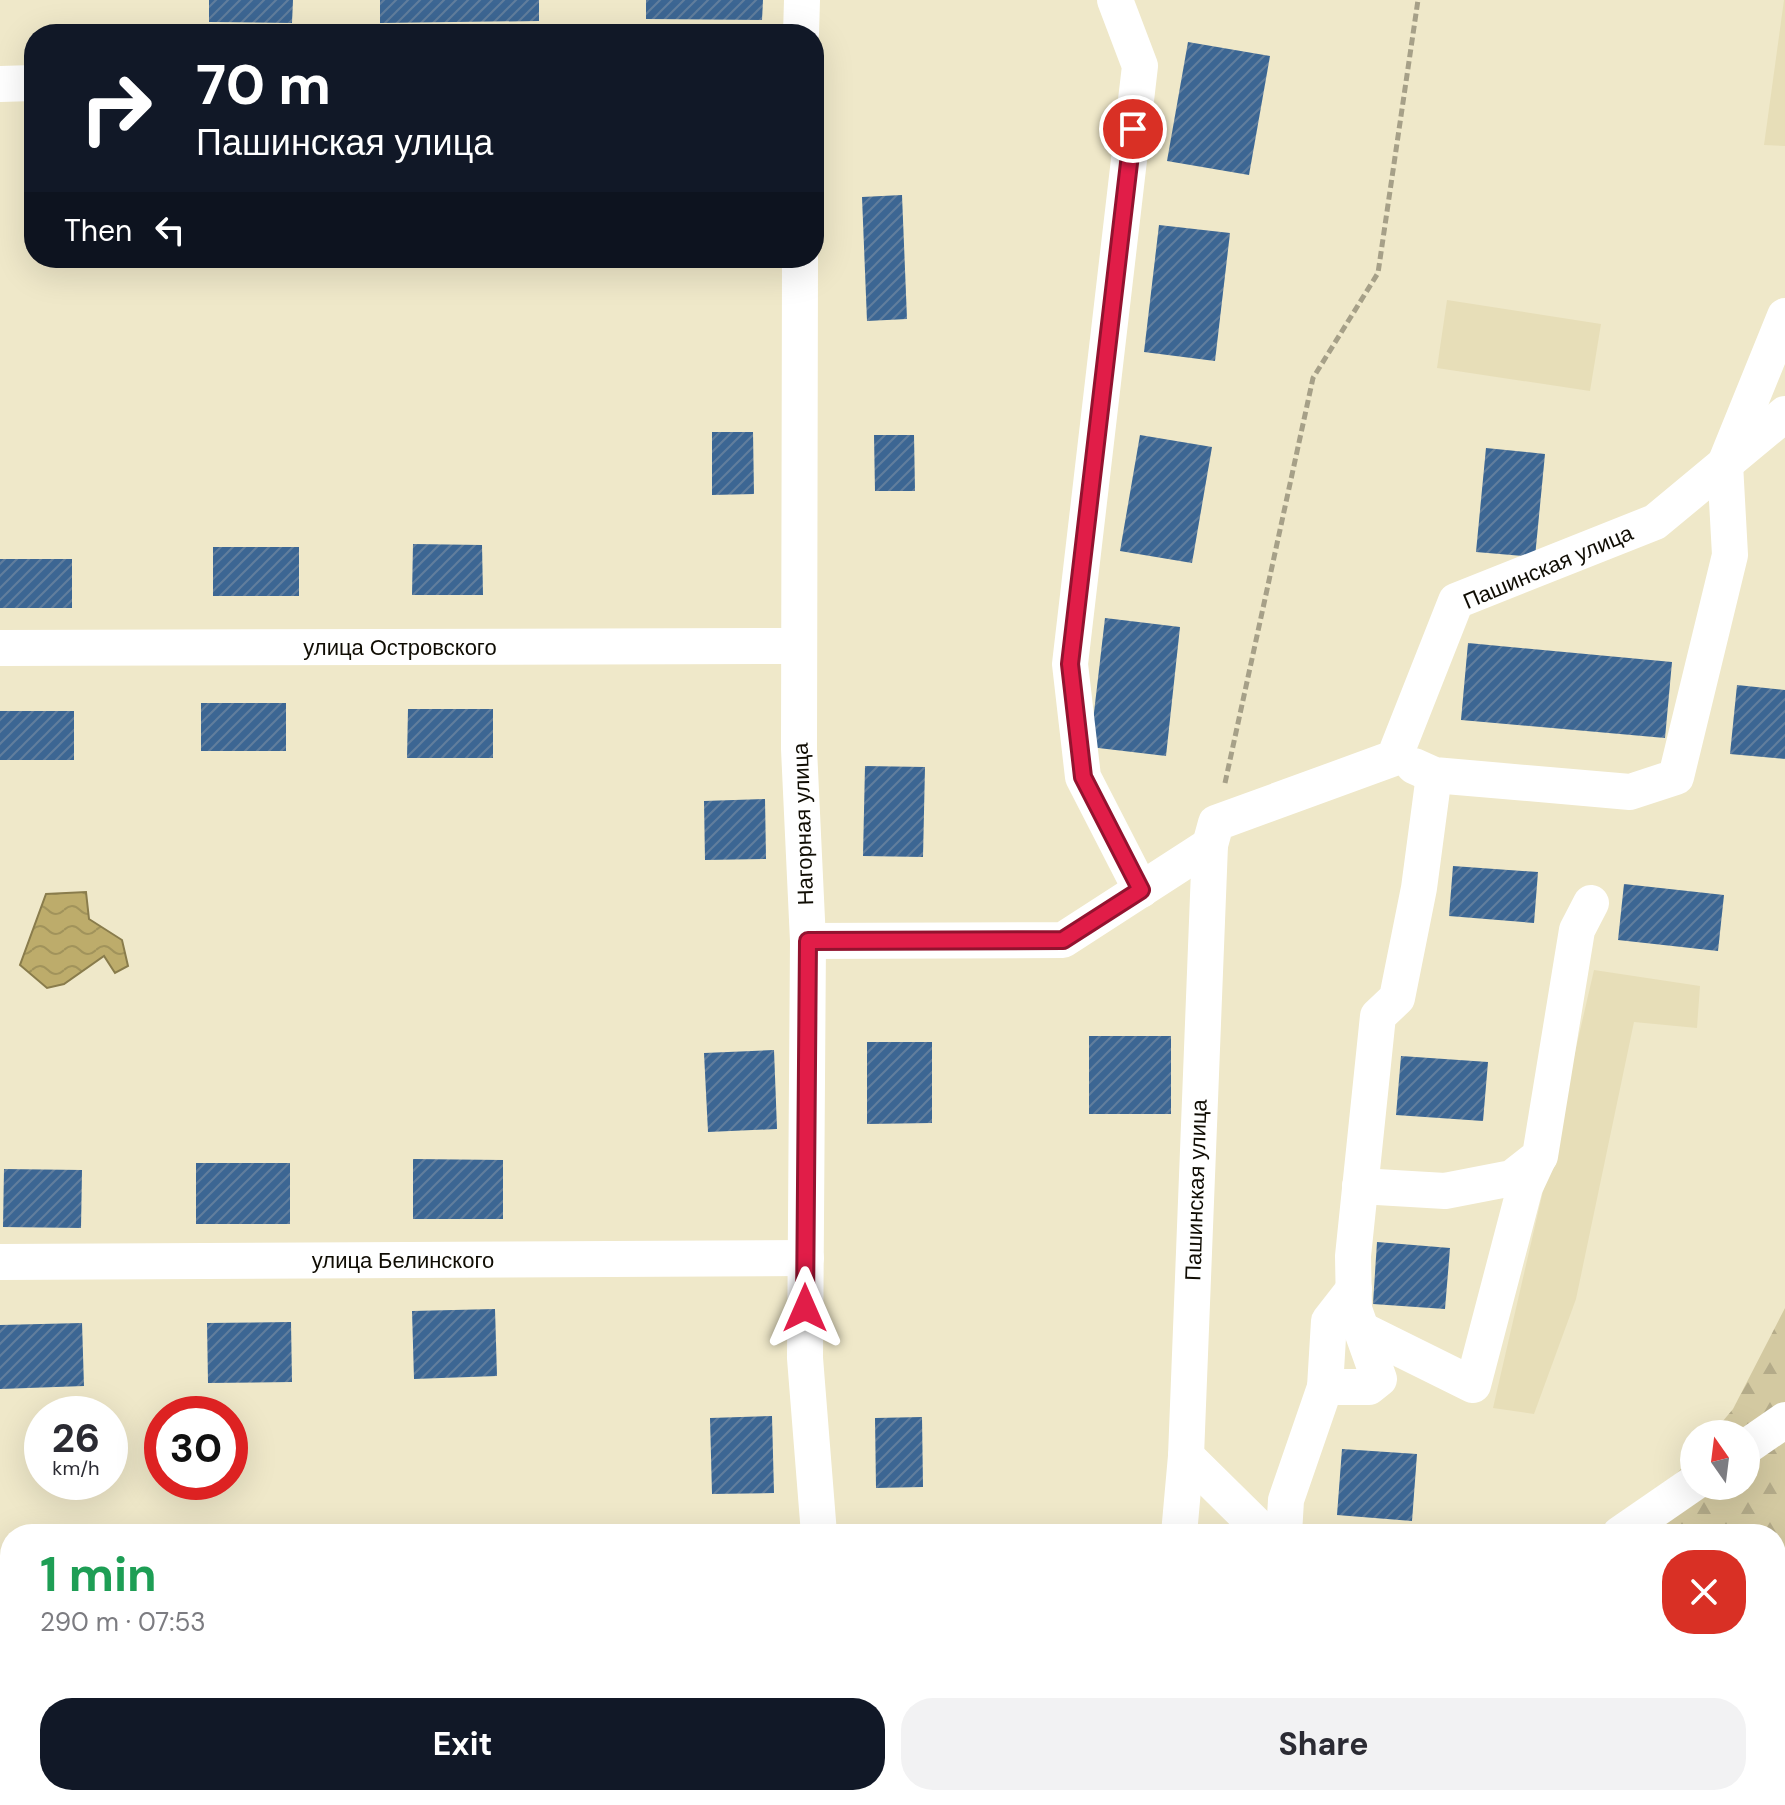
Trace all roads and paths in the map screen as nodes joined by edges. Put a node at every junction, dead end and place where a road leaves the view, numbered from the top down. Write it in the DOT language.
graph roads {
  1 [pos="802,0"];
  2 [pos="1115,0"];
  3 [pos="1418,0"];
  4 [pos="801,24"];
  5 [pos="24,83"];
  6 [pos="0,84"];
  7 [pos="800,268"];
  8 [pos="1785,316"];
  9 [pos="1785,414"];
  10 [pos="1725,464"];
  11 [pos="799,646"];
  12 [pos="0,648"];
  13 [pos="1394,758"];
  14 [pos="1434,775"];
  15 [pos="1213,834"];
  16 [pos="1141,890"];
  17 [pos="1591,903"];
  18 [pos="808,941"];
  19 [pos="1540,1156"];
  20 [pos="1360,1186"];
  21 [pos="806,1258"];
  22 [pos="0,1262"];
  23 [pos="1354,1289"];
  24 [pos="1362,1330"];
  25 [pos="1325,1387"];
  26 [pos="1785,1420"];
  27 [pos="1760,1437"];
  28 [pos="1186,1456"];
  29 [pos="1680,1493"];
  30 [pos="818,1524"];
  31 [pos="1180,1524"];
  32 [pos="1255,1524"];
  33 [pos="1285,1524"];
  34 [pos="1635,1524"];
  1 -- 4 [label="street"];
  2 -- 16 [label="street"];
  3 -- 15 [label="path"];
  5 -- 6 [label="street"];
  7 -- 11 [label="street, Нагорная улица"];
  8 -- 10 [label="street"];
  9 -- 10 [label="street, Пашинская улица"];
  10 -- 13 [label="street, Пашинская улица"];
  10 -- 14 [label="street"];
  11 -- 12 [label="street, улица Островского"];
  11 -- 18 [label="street, Нагорная улица"];
  13 -- 14 [label="street"];
  13 -- 15 [label="street"];
  14 -- 20 [label="street"];
  15 -- 16 [label="street"];
  15 -- 28 [label="street, Пашинская улица"];
  16 -- 18 [label="street"];
  17 -- 19 [label="street"];
  18 -- 21 [label="street, Нагорная улица"];
  19 -- 20 [label="street"];
  19 -- 24 [label="street"];
  20 -- 23 [label="street"];
  21 -- 22 [label="street, улица Белинского"];
  21 -- 30 [label="street, Нагорная улица"];
  23 -- 24 [label="street"];
  23 -- 25 [label="street"];
  24 -- 25 [label="street"];
  25 -- 33 [label="street"];
  26 -- 27 [label="street"];
  28 -- 31 [label="street, Пашинская улица"];
  28 -- 32 [label="street"];
  29 -- 34 [label="street"];
}
